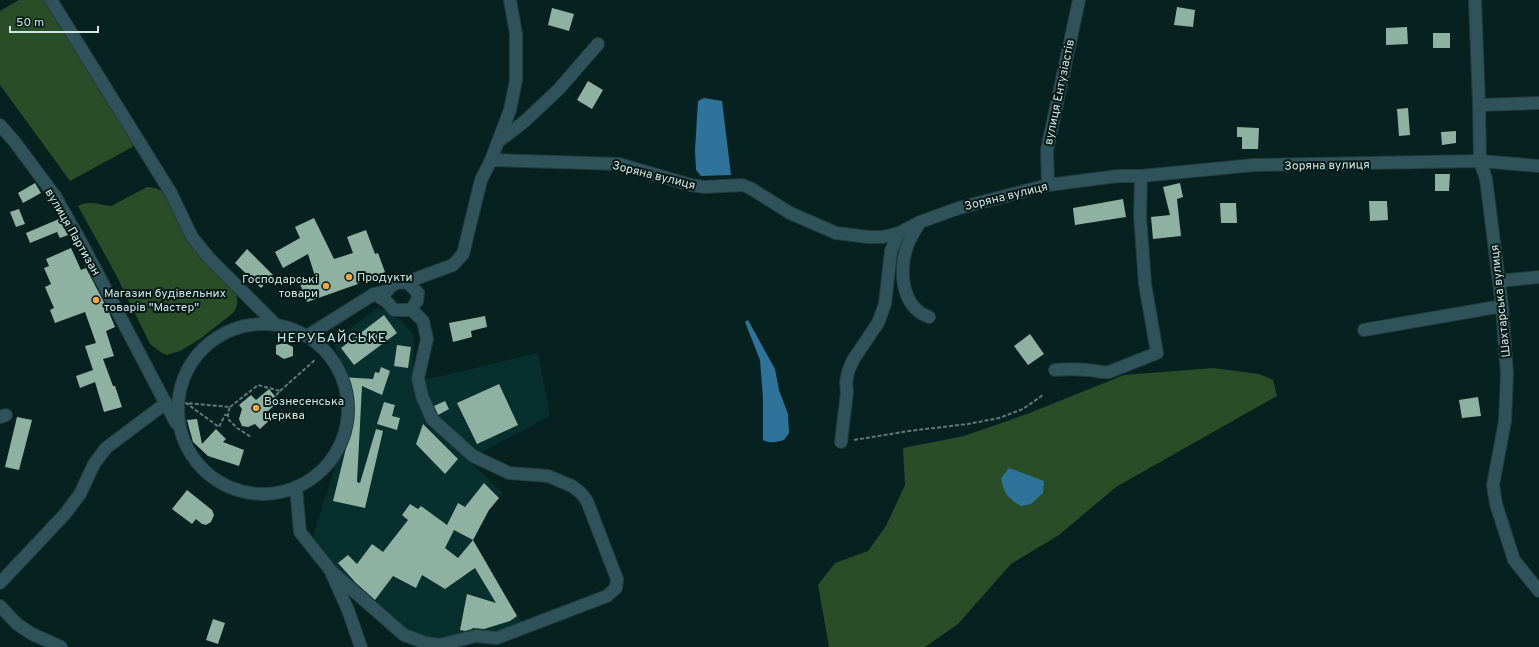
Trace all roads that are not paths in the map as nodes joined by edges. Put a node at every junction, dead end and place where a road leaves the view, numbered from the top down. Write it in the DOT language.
graph roads {
  1 [pos="51,0"];
  2 [pos="510,0"];
  3 [pos="1079,0"];
  4 [pos="1475,0"];
  5 [pos="598,44"];
  6 [pos="1539,103"];
  7 [pos="1479,105"];
  8 [pos="0,125"];
  9 [pos="498,140"];
  10 [pos="492,160"];
  11 [pos="1480,162"];
  12 [pos="1539,166"];
  13 [pos="1141,176"];
  14 [pos="1048,185"];
  15 [pos="920,222"];
  16 [pos="899,233"];
  17 [pos="1539,277"];
  18 [pos="1499,281"];
  19 [pos="407,282"];
  20 [pos="386,296"];
  21 [pos="1502,306"];
  22 [pos="412,310"];
  23 [pos="929,317"];
  24 [pos="276,325"];
  25 [pos="1364,330"];
  26 [pos="307,336"];
  27 [pos="1055,370"];
  28 [pos="166,403"];
  29 [pos="181,432"];
  30 [pos="841,442"];
  31 [pos="296,487"];
  32 [pos="330,571"];
  33 [pos="0,583"];
  34 [pos="1539,591"];
  35 [pos="0,606"];
  36 [pos="60,647"];
  37 [pos="361,647"];
  1 -- 24 [label="street"];
  2 -- 9 [label="street"];
  3 -- 14 [label="street, вулиця Ентузіастів"];
  4 -- 7 [label="street, Шахтарська вулиця"];
  5 -- 9 [label="street"];
  6 -- 7 [label="street"];
  7 -- 11 [label="street, Шахтарська вулиця"];
  8 -- 28 [label="street, вулиця Партизан"];
  9 -- 10 [label="street"];
  10 -- 16 [label="street, Зоряна вулиця"];
  10 -- 19 [label="street"];
  11 -- 12 [label="street, Зоряна вулиця"];
  11 -- 13 [label="street, Зоряна вулиця"];
  11 -- 18 [label="street, Шахтарська вулиця"];
  13 -- 14 [label="street, Зоряна вулиця"];
  13 -- 27 [label="street"];
  14 -- 15 [label="street, Зоряна вулиця"];
  15 -- 16 [label="street, Зоряна вулиця"];
  15 -- 23 [label="street"];
  16 -- 30 [label="street"];
  17 -- 18 [label="street"];
  18 -- 21 [label="street, Шахтарська вулиця"];
  19 -- 20 [label="street"];
  19 -- 22 [label="street"];
  20 -- 22 [label="street"];
  20 -- 26 [label="street"];
  21 -- 25 [label="street"];
  21 -- 34 [label="street, Шахтарська вулиця"];
  22 -- 32 [label="street"];
  24 -- 26 [label="street"];
  24 -- 29 [label="street"];
  26 -- 31 [label="street"];
  28 -- 29 [label="street, вулиця Партизан"];
  28 -- 33 [label="street"];
  29 -- 31 [label="street"];
  31 -- 32 [label="street"];
  32 -- 37 [label="street"];
  35 -- 36 [label="street"];
}
